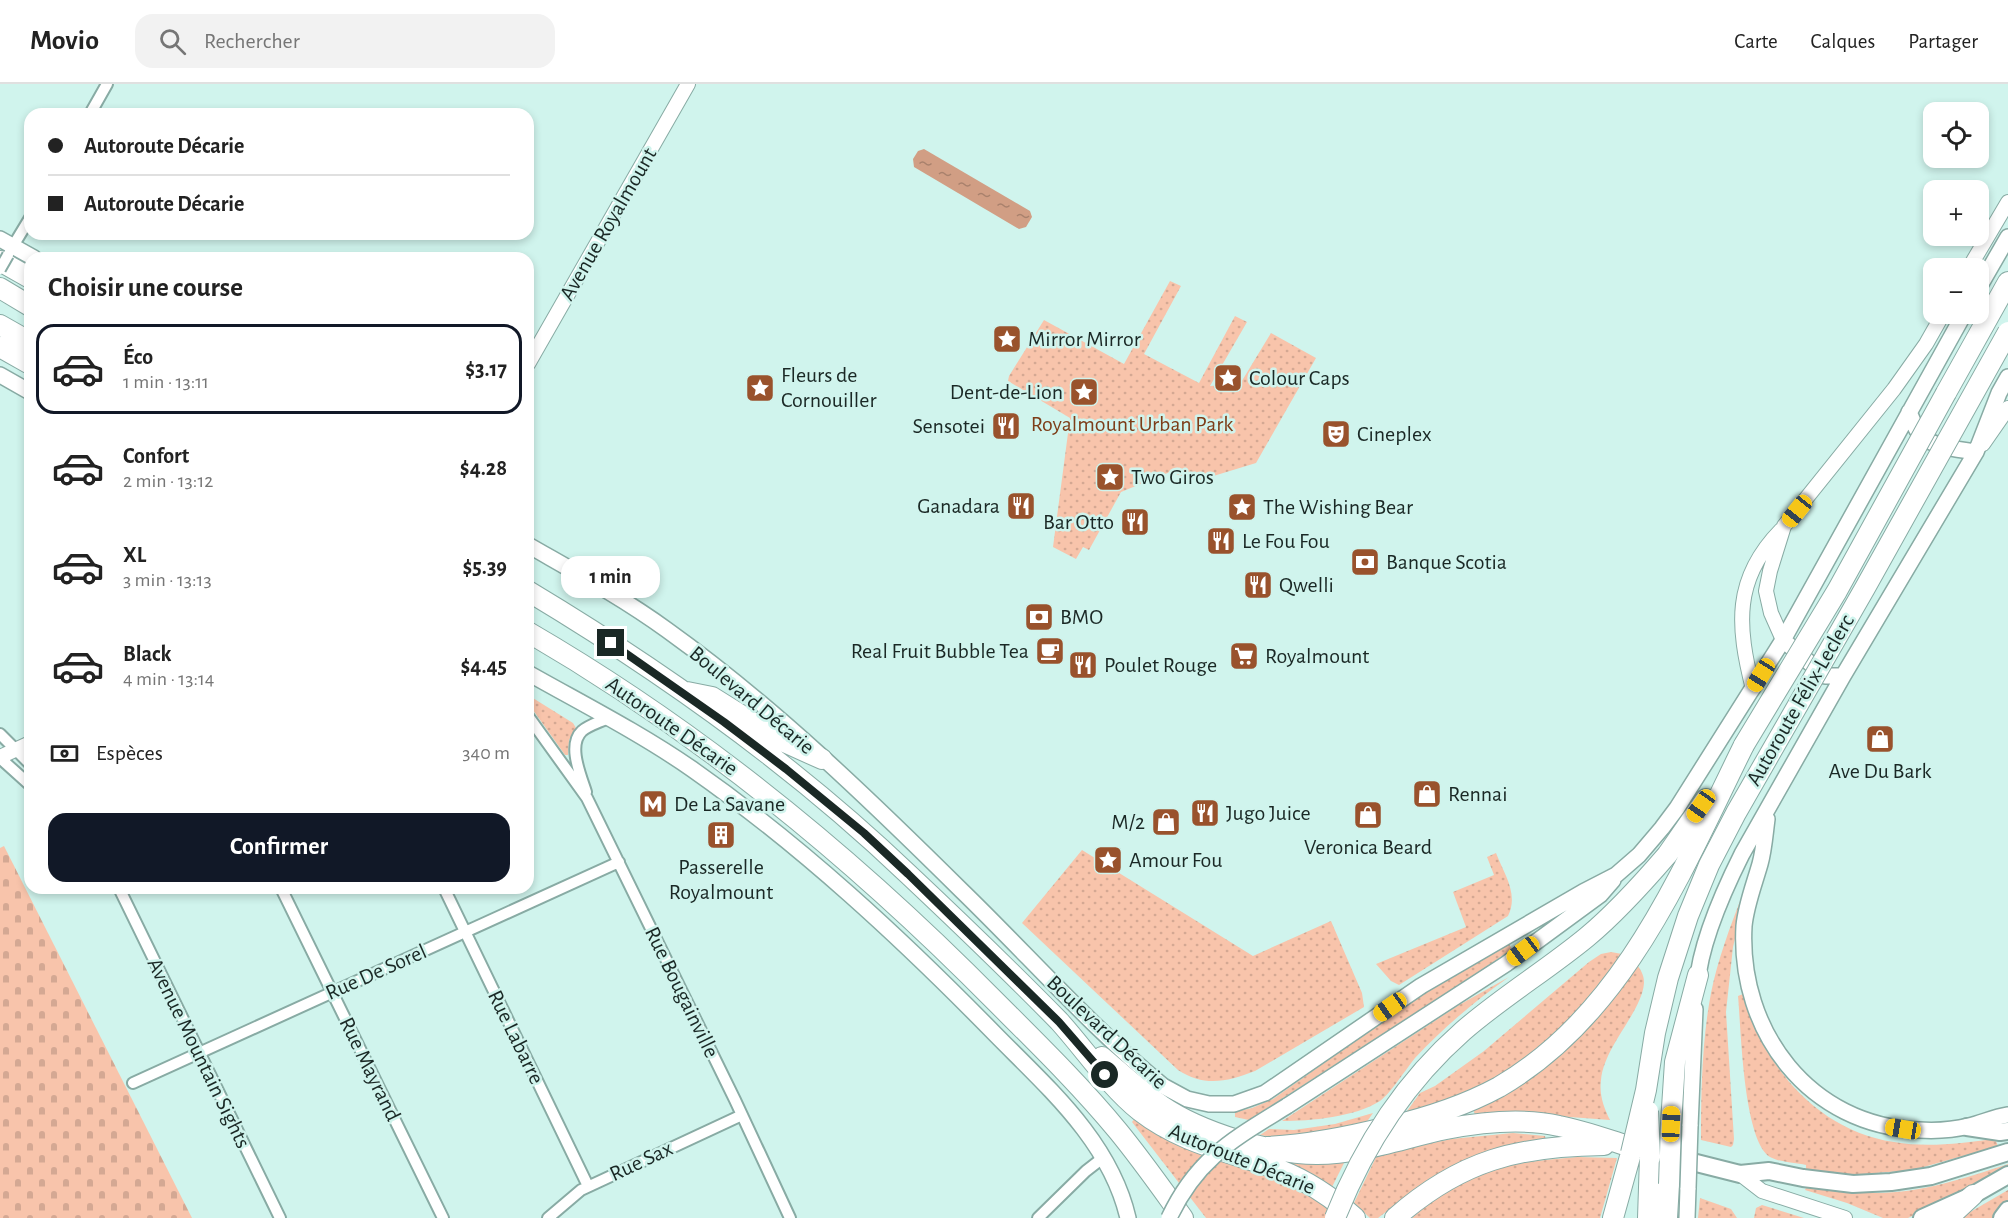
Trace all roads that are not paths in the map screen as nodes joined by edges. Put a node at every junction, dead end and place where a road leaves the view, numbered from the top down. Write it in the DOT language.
graph roads {
  1 [pos="107,84"];
  2 [pos="688,84"];
  3 [pos="93,108"];
  4 [pos="2008,202"];
  5 [pos="24,226"];
  6 [pos="2008,237"];
  7 [pos="5,250"];
  8 [pos="24,255"];
  9 [pos="1975,258"];
  10 [pos="0,269"];
  11 [pos="1989,270"];
  12 [pos="24,271"];
  13 [pos="2008,282"];
  14 [pos="0,288"];
  15 [pos="24,302"];
  16 [pos="1937,324"];
  17 [pos="1958,324"];
  18 [pos="0,326"];
  19 [pos="2008,332"];
  20 [pos="24,339"];
  21 [pos="0,347"];
  22 [pos="534,354"];
  23 [pos="24,361"];
  24 [pos="0,375"];
  25 [pos="2008,377"];
  26 [pos="24,389"];
  27 [pos="2008,408"];
  28 [pos="1909,412"];
  29 [pos="1976,452"];
  30 [pos="1784,526"];
  31 [pos="534,549"];
  32 [pos="534,595"];
  33 [pos="534,636"];
  34 [pos="1783,639"];
  35 [pos="534,676"];
  36 [pos="1843,676"];
  37 [pos="1753,689"];
  38 [pos="682,691"];
  39 [pos="608,718"];
  40 [pos="534,724"];
  41 [pos="0,734"];
  42 [pos="1744,745"];
  43 [pos="24,746"];
  44 [pos="17,749"];
  45 [pos="24,757"];
  46 [pos="0,758"];
  47 [pos="822,759"];
  48 [pos="24,779"];
  49 [pos="587,798"];
  50 [pos="1769,810"];
  51 [pos="619,862"];
  52 [pos="1616,876"];
  53 [pos="122,894"];
  54 [pos="284,894"];
  55 [pos="447,894"];
  56 [pos="465,932"];
  57 [pos="1698,975"];
  58 [pos="333,992"];
  59 [pos="1059,1022"];
  60 [pos="199,1053"];
  61 [pos="133,1083"];
  62 [pos="1646,1090"];
  63 [pos="742,1115"];
  64 [pos="2008,1115"];
  65 [pos="1967,1127"];
  66 [pos="2008,1131"];
  67 [pos="1625,1145"];
  68 [pos="1267,1147"];
  69 [pos="2008,1152"];
  70 [pos="1104,1157"];
  71 [pos="1740,1174"];
  72 [pos="2008,1175"];
  73 [pos="588,1186"];
  74 [pos="1679,1186"];
  75 [pos="1972,1195"];
  76 [pos="1649,1209"];
  77 [pos="2008,1210"];
  78 [pos="280,1218"];
  79 [pos="443,1218"];
  80 [pos="548,1218"];
  81 [pos="790,1218"];
  82 [pos="1038,1218"];
  83 [pos="1128,1218"];
  84 [pos="1169,1218"];
  85 [pos="1183,1218"];
  86 [pos="1335,1218"];
  87 [pos="1355,1218"];
  88 [pos="1395,1218"];
  89 [pos="1613,1218"];
  90 [pos="1667,1218"];
  91 [pos="1687,1218"];
  92 [pos="1845,1218"];
  93 [pos="1922,1218"];
  94 [pos="1948,1218"];
  95 [pos="2002,1218"];
  1 -- 3 [label="street"];
  2 -- 22 [label="street, Avenue Royalmount"];
  4 -- 9 [label="street"];
  5 -- 7 [label="street"];
  6 -- 11 [label="main road"];
  7 -- 8 [label="main road"];
  7 -- 10 [label="street, bridge"];
  7 -- 12 [label="highway"];
  13 -- 42 [label="highway, Autoroute Félix-Leclerc, bridge"];
  14 -- 15 [label="highway"];
  16 -- 30 [label="street"];
  17 -- 28 [label="main road, Boulevard Décarie"];
  18 -- 20 [label="highway"];
  19 -- 62 [label="highway, Autoroute Félix-Leclerc, bridge"];
  21 -- 23 [label="highway"];
  24 -- 26 [label="main road"];
  25 -- 29 [label="main road"];
  27 -- 29 [label="street"];
  28 -- 29 [label="main road"];
  28 -- 34 [label="main road, Boulevard Décarie"];
  29 -- 36 [label="main road"];
  30 -- 34 [label="street"];
  30 -- 37 [label="street"];
  31 -- 47 [label="main road, Boulevard Décarie"];
  32 -- 38 [label="highway, Autoroute Décarie"];
  33 -- 85 [label="highway, Autoroute Décarie"];
  34 -- 36 [label="main road"];
  34 -- 37 [label="main road, Boulevard Décarie"];
  35 -- 39 [label="main road"];
  36 -- 50 [label="main road"];
  37 -- 52 [label="main road, Boulevard Décarie"];
  38 -- 47 [label="highway"];
  38 -- 59 [label="highway, Autoroute Décarie"];
  39 -- 49 [label="street, Rue Bougainville"];
  39 -- 70 [label="main road"];
  40 -- 49 [label="street, Rue Bougainville"];
  41 -- 44 [label="street"];
  42 -- 68 [label="highway"];
  42 -- 86 [label="highway, bridge"];
  43 -- 44 [label="street"];
  44 -- 45 [label="street"];
  44 -- 46 [label="street"];
  46 -- 48 [label="street"];
  47 -- 52 [label="main road, Boulevard Décarie"];
  49 -- 51 [label="street, Rue Bougainville"];
  50 -- 57 [label="main road"];
  50 -- 65 [label="main road"];
  51 -- 56 [label="street, Rue De Sorel"];
  51 -- 63 [label="street, Rue Bougainville"];
  52 -- 84 [label="main road, bridge"];
  53 -- 60 [label="street, Avenue Mountain Sights"];
  54 -- 58 [label="street, Rue Mayrand"];
  55 -- 56 [label="street, Rue Labarre"];
  56 -- 58 [label="street, Rue De Sorel"];
  56 -- 73 [label="street, Rue Labarre"];
  57 -- 74 [label="highway, bridge"];
  58 -- 60 [label="street, Rue De Sorel"];
  58 -- 79 [label="street, Rue Mayrand"];
  59 -- 68 [label="highway"];
  59 -- 87 [label="highway, Autoroute Décarie"];
  60 -- 61 [label="street, Rue De Sorel"];
  60 -- 78 [label="street, Avenue Mountain Sights"];
  62 -- 76 [label="highway, bridge"];
  62 -- 89 [label="highway, bridge"];
  63 -- 73 [label="street, Rue Sax"];
  63 -- 81 [label="street, Rue Bougainville"];
  64 -- 65 [label="main road"];
  65 -- 66 [label="main road"];
  67 -- 68 [label="highway"];
  67 -- 71 [label="main road"];
  67 -- 88 [label="highway"];
  69 -- 71 [label="main road"];
  70 -- 82 [label="street"];
  70 -- 83 [label="main road"];
  71 -- 92 [label="street"];
  72 -- 75 [label="main road"];
  73 -- 80 [label="street, Rue Sax"];
  74 -- 90 [label="highway"];
  74 -- 91 [label="main road"];
  75 -- 93 [label="main road"];
  75 -- 94 [label="highway"];
  77 -- 95 [label="main road"];
}
